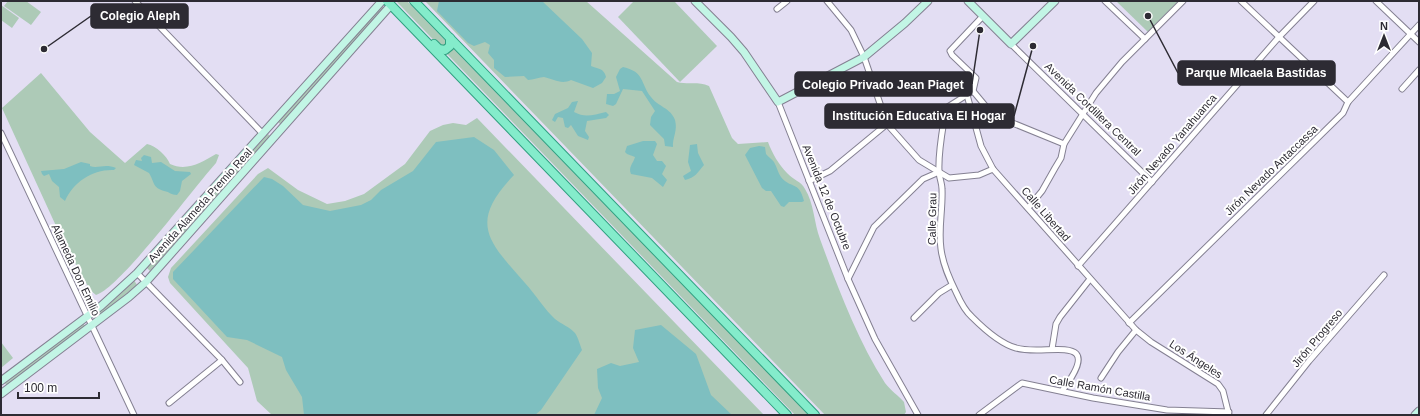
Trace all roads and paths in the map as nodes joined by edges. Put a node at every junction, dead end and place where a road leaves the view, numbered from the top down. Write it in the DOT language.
graph roads {
  1 [pos="134,1"];
  2 [pos="382,1"];
  3 [pos="414,1"];
  4 [pos="695,1"];
  5 [pos="787,1"];
  6 [pos="828,1"];
  7 [pos="928,1"];
  8 [pos="968,1"];
  9 [pos="1055,1"];
  10 [pos="1106,1"];
  11 [pos="1183,1"];
  12 [pos="1241,1"];
  13 [pos="1314,1"];
  14 [pos="1376,1"];
  15 [pos="389,3"];
  16 [pos="777,9"];
  17 [pos="983,16"];
  18 [pos="1419,25"];
  19 [pos="418,32"];
  20 [pos="1410,34"];
  21 [pos="450,38"];
  22 [pos="1280,38"];
  23 [pos="1145,39"];
  24 [pos="1419,42"];
  25 [pos="1011,44"];
  26 [pos="864,57"];
  27 [pos="1419,70"];
  28 [pos="1402,89"];
  29 [pos="973,91"];
  30 [pos="967,95"];
  31 [pos="778,102"];
  32 [pos="1348,102"];
  33 [pos="1082,114"];
  34 [pos="887,124"];
  35 [pos="1,133"];
  36 [pos="263,134"];
  37 [pos="1064,144"];
  38 [pos="993,169"];
  39 [pos="939,172"];
  40 [pos="809,181"];
  41 [pos="1152,182"];
  42 [pos="1028,208"];
  43 [pos="1078,266"];
  44 [pos="137,273"];
  45 [pos="1384,275"];
  46 [pos="848,279"];
  47 [pos="1090,279"];
  48 [pos="146,282"];
  49 [pos="952,284"];
  50 [pos="87,316"];
  51 [pos="914,318"];
  52 [pos="1129,323"];
  53 [pos="91,325"];
  54 [pos="1136,330"];
  55 [pos="1052,349"];
  56 [pos="222,360"];
  57 [pos="1101,378"];
  58 [pos="1,381"];
  59 [pos="240,382"];
  60 [pos="1062,391"];
  61 [pos="1,394"];
  62 [pos="169,403"];
  63 [pos="1419,411"];
  64 [pos="1229,413"];
  65 [pos="134,415"];
  66 [pos="787,415"];
  67 [pos="815,415"];
  68 [pos="916,415"];
  69 [pos="979,415"];
  70 [pos="1266,415"];
  71 [pos="1415,415"];
  1 -- 36 [label="street"];
  2 -- 36 [label="street, Avenida Alameda Premio Real"];
  3 -- 21 [label="main road"];
  4 -- 31 [label="street, Avenida 12 de Octubre"];
  5 -- 16 [label="street"];
  6 -- 26 [label="street"];
  7 -- 26 [label="street"];
  8 -- 17 [label="street, Avenida Cordillera Central"];
  9 -- 25 [label="street"];
  10 -- 23 [label="street"];
  11 -- 23 [label="street"];
  12 -- 22 [label="street"];
  13 -- 22 [label="street, Jirón Nevado Yanahuanca"];
  14 -- 20 [label="street"];
  15 -- 19 [label="main road"];
  15 -- 48 [label="street, Avenida Alameda Premio Real"];
  17 -- 25 [label="street, Avenida Cordillera Central"];
  17 -- 29 [label="street"];
  18 -- 20 [label="street, Jirón Nevado Antaccassa"];
  19 -- 21 [label="main road"];
  19 -- 66 [label="main road"];
  20 -- 24 [label="street"];
  20 -- 32 [label="street, Jirón Nevado Antaccassa"];
  21 -- 67 [label="main road"];
  22 -- 32 [label="street"];
  22 -- 41 [label="street, Jirón Nevado Yanahuanca"];
  23 -- 33 [label="street"];
  25 -- 33 [label="street, Avenida Cordillera Central"];
  26 -- 31 [label="street"];
  26 -- 34 [label="street"];
  27 -- 28 [label="street"];
  29 -- 30 [label="street"];
  29 -- 37 [label="street"];
  30 -- 38 [label="street, Calle Libertad"];
  30 -- 39 [label="street, Calle Grau"];
  31 -- 40 [label="street, Avenida 12 de Octubre"];
  32 -- 52 [label="street, Jirón Nevado Antaccassa"];
  33 -- 37 [label="street"];
  33 -- 41 [label="street, Avenida Cordillera Central"];
  34 -- 39 [label="street"];
  34 -- 40 [label="street"];
  35 -- 50 [label="street, Alameda Don Emilio"];
  36 -- 44 [label="street, Avenida Alameda Premio Real"];
  37 -- 42 [label="street"];
  38 -- 39 [label="street"];
  38 -- 42 [label="street, Calle Libertad"];
  39 -- 46 [label="street"];
  39 -- 49 [label="street, Calle Grau"];
  40 -- 46 [label="street, Avenida 12 de Octubre"];
  41 -- 43 [label="street, Jirón Nevado Yanahuanca"];
  42 -- 43 [label="street, Calle Libertad"];
  43 -- 47 [label="street, Calle Libertad"];
  44 -- 48 [label="street"];
  44 -- 50 [label="street, Avenida Alameda Premio Real"];
  45 -- 70 [label="street, Jirón Progreso"];
  46 -- 68 [label="street, Avenida 12 de Octubre"];
  47 -- 52 [label="street, Calle Libertad"];
  47 -- 55 [label="street"];
  48 -- 53 [label="street, Avenida Alameda Premio Real"];
  48 -- 56 [label="street"];
  49 -- 51 [label="street"];
  49 -- 55 [label="street, Calle Grau"];
  50 -- 53 [label="street, Alameda Don Emilio"];
  50 -- 58 [label="street, Avenida Alameda Premio Real"];
  52 -- 54 [label="street, Calle Libertad"];
  53 -- 61 [label="street, Avenida Alameda Premio Real"];
  53 -- 65 [label="street, Alameda Don Emilio"];
  54 -- 57 [label="street"];
  54 -- 64 [label="street, Los Ángeles"];
  55 -- 60 [label="street, Calle Grau"];
  56 -- 59 [label="street"];
  56 -- 62 [label="street"];
  60 -- 64 [label="street, Calle Ramón Castilla"];
  60 -- 69 [label="street, Calle Ramón Castilla"];
  63 -- 71 [label="street"];
}
